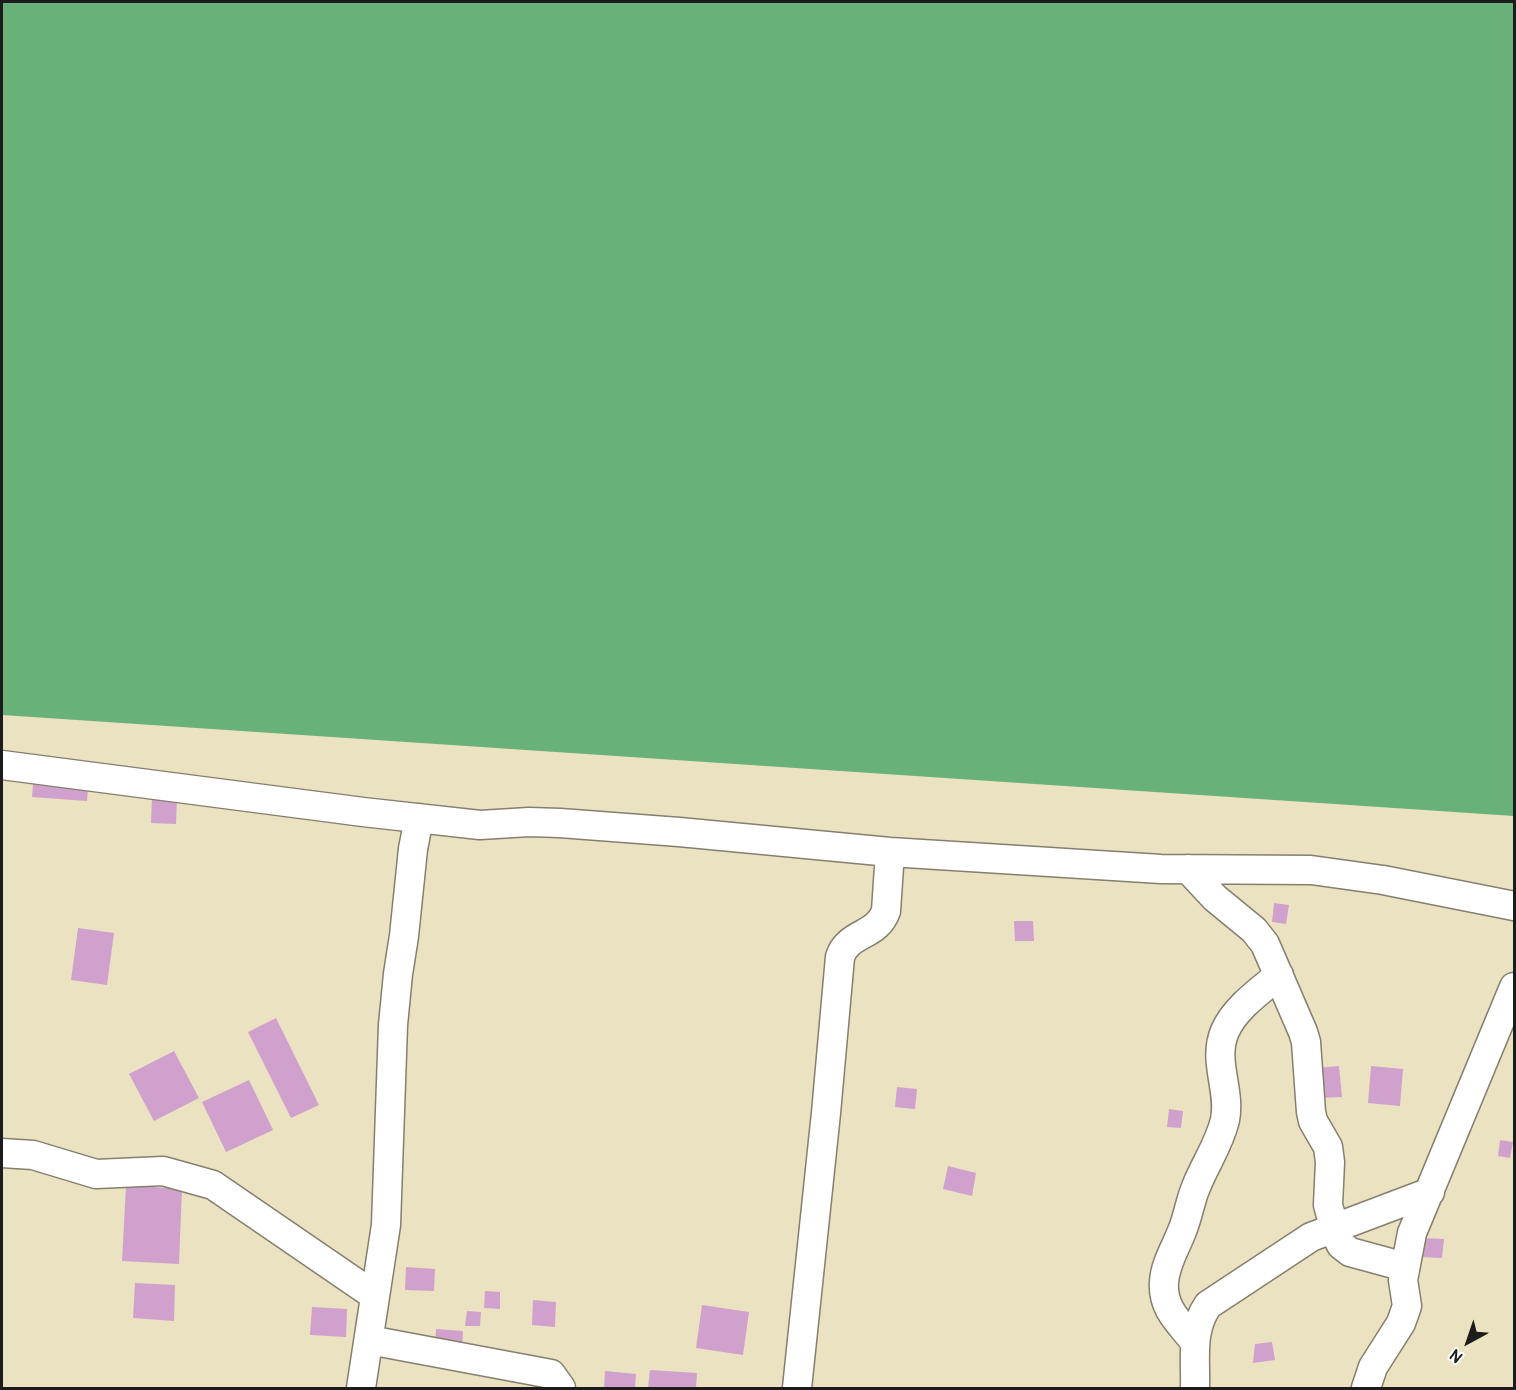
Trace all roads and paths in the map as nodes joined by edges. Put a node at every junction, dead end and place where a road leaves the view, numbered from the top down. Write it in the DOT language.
graph roads {
  1 [pos="2,765"];
  2 [pos="419,818"];
  3 [pos="890,852"];
  4 [pos="1188,869"];
  5 [pos="1515,906"];
  6 [pos="1279,975"];
  7 [pos="1515,987"];
  8 [pos="2,1153"];
  9 [pos="1430,1192"];
  10 [pos="1335,1229"];
  11 [pos="1405,1267"];
  12 [pos="375,1296"];
  13 [pos="369,1340"];
  14 [pos="1194,1341"];
  15 [pos="361,1389"];
  16 [pos="561,1389"];
  17 [pos="797,1389"];
  18 [pos="1195,1389"];
  19 [pos="1366,1389"];
  1 -- 2 [label="street"];
  2 -- 3 [label="street"];
  2 -- 12 [label="street"];
  3 -- 4 [label="street"];
  3 -- 17 [label="street"];
  4 -- 5 [label="street"];
  4 -- 6 [label="street"];
  6 -- 10 [label="street"];
  6 -- 14 [label="street"];
  7 -- 9 [label="street"];
  8 -- 12 [label="street"];
  9 -- 10 [label="street"];
  9 -- 11 [label="street"];
  10 -- 11 [label="street"];
  10 -- 14 [label="street"];
  11 -- 19 [label="street"];
  12 -- 13 [label="street"];
  13 -- 15 [label="street"];
  13 -- 16 [label="street"];
  14 -- 18 [label="street"];
}
